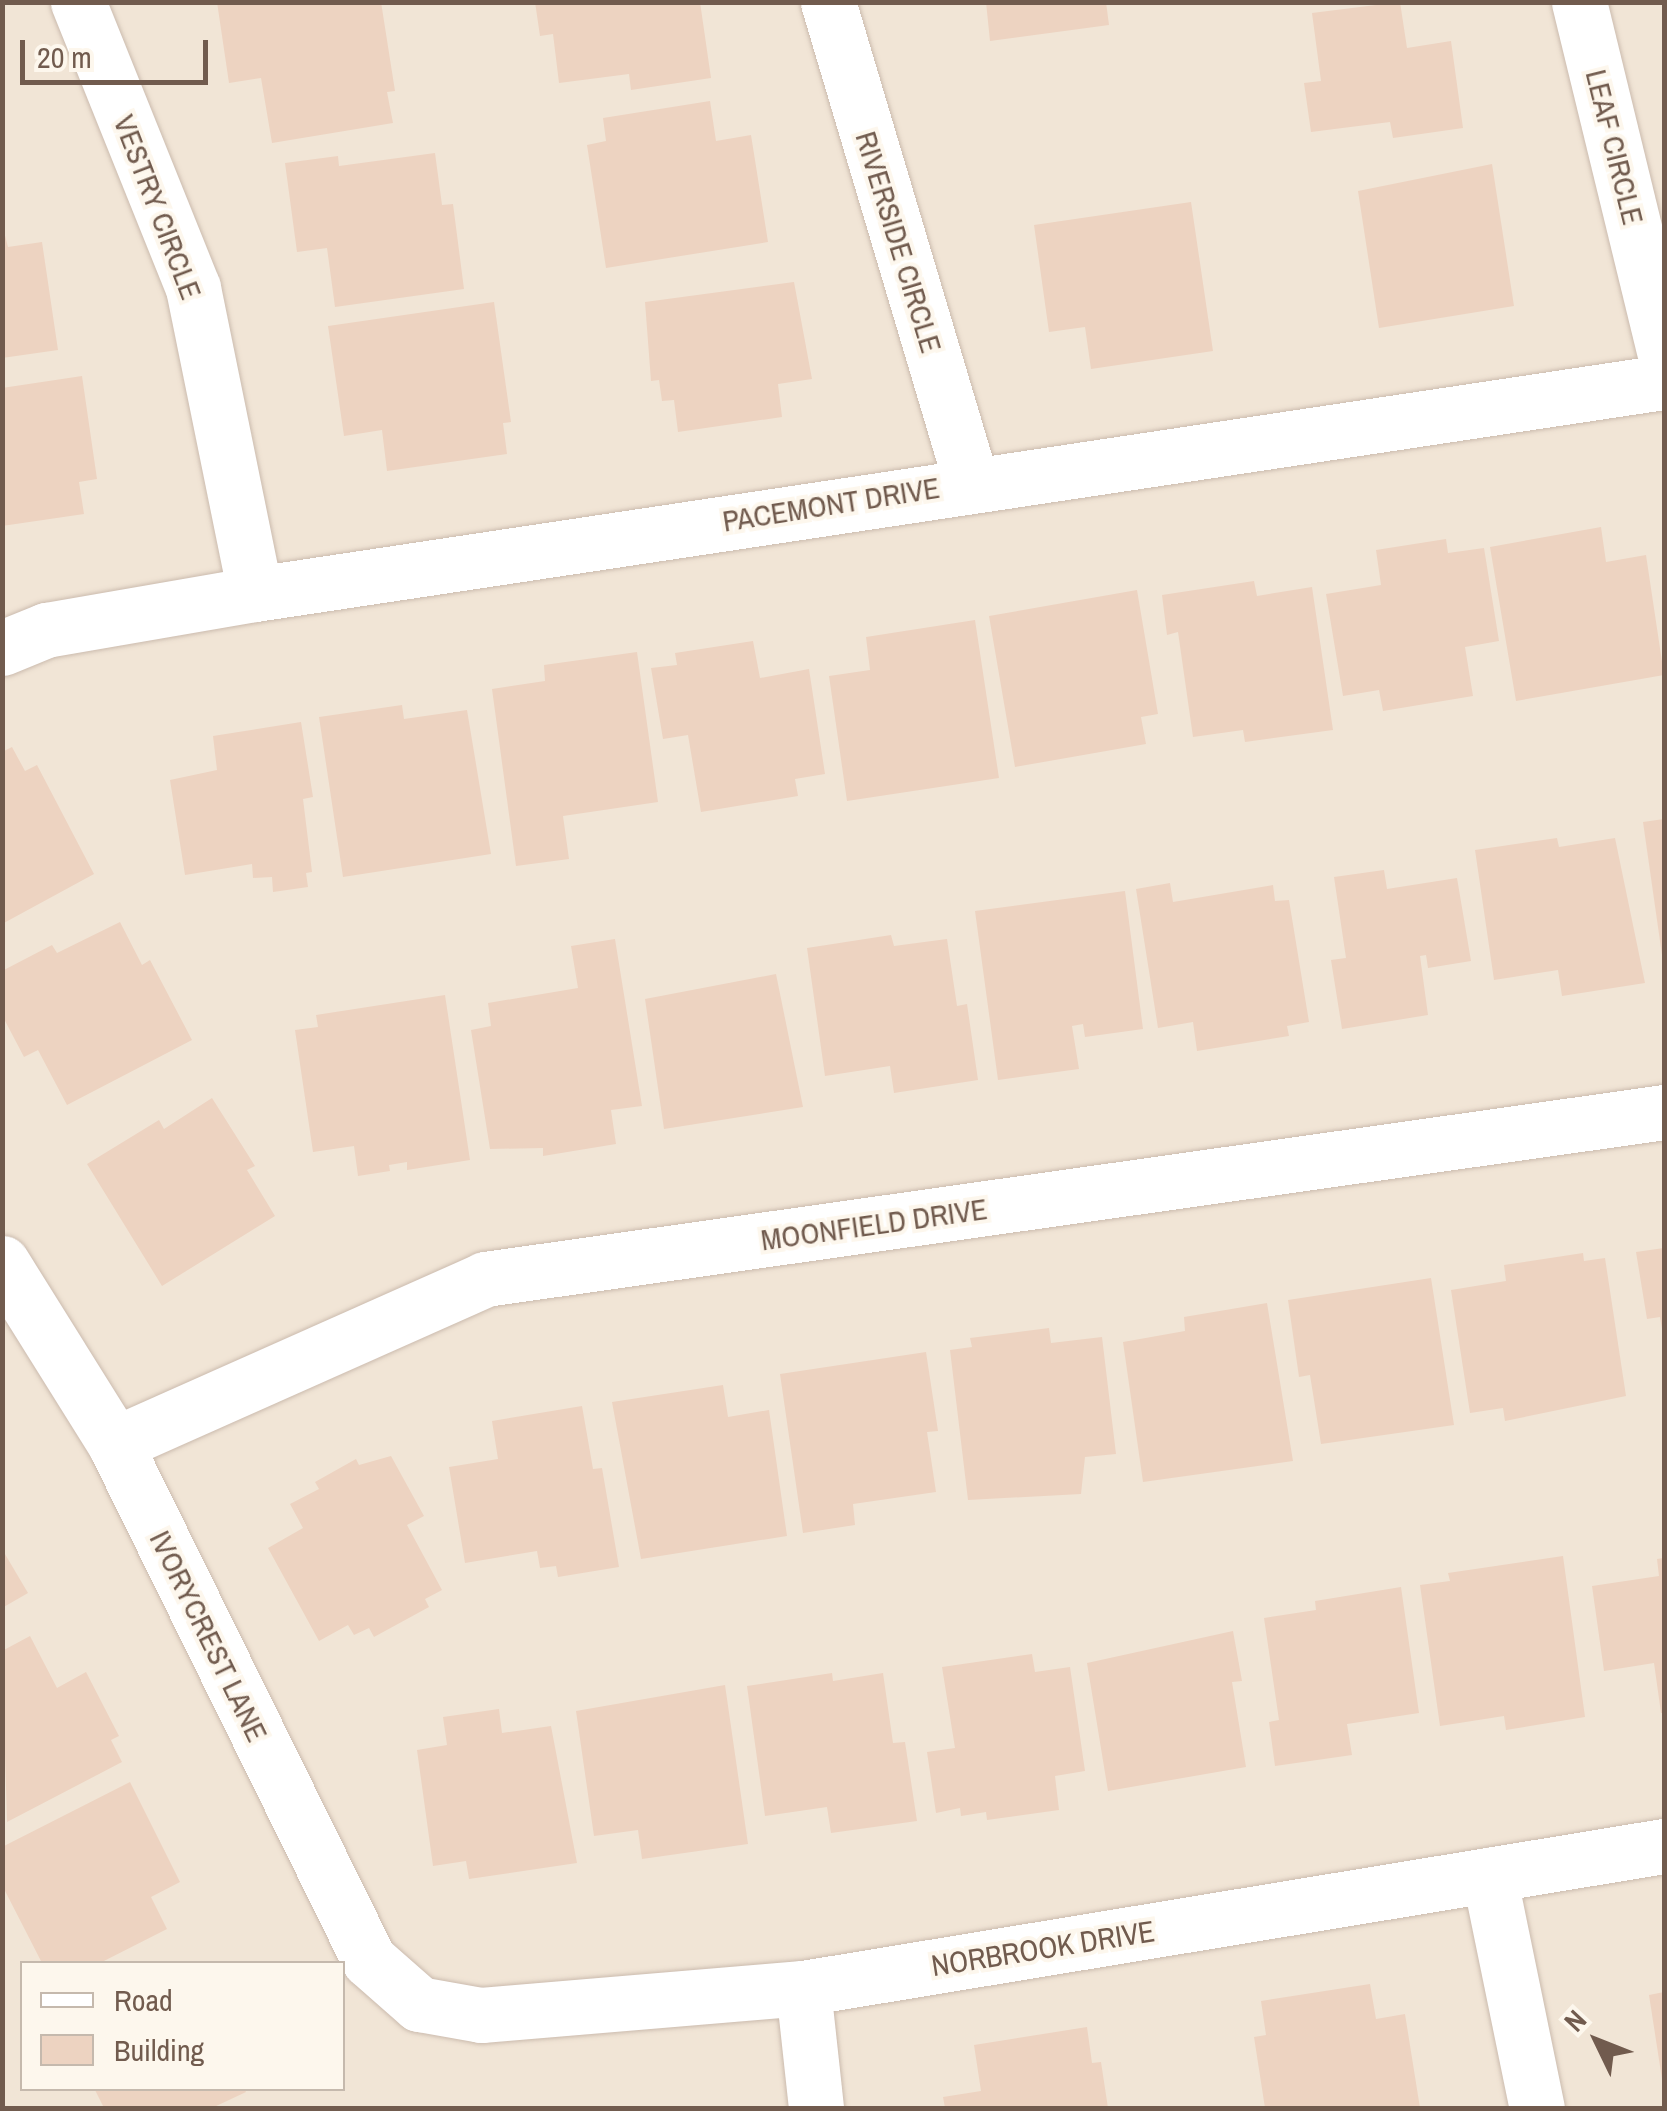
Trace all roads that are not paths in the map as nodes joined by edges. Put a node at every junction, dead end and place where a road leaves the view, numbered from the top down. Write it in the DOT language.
graph roads {
  1 [pos="78,2"];
  2 [pos="828,2"];
  3 [pos="1579,2"];
  4 [pos="1664,351"];
  5 [pos="1664,382"];
  6 [pos="970,482"];
  7 [pos="255,594"];
  8 [pos="2,648"];
  9 [pos="1664,1112"];
  10 [pos="2,1263"];
  11 [pos="114,1444"];
  12 [pos="1664,1846"];
  13 [pos="1489,1875"];
  14 [pos="803,1988"];
  15 [pos="419,2004"];
  16 [pos="816,2108"];
  17 [pos="1537,2108"];
  1 -- 7 [label="street, VESTRY CIRCLE"];
  2 -- 6 [label="street, RIVERSIDE CIRCLE"];
  3 -- 4 [label="street, LEAF CIRCLE"];
  5 -- 6 [label="street, PACEMONT DRIVE"];
  6 -- 7 [label="street, PACEMONT DRIVE"];
  7 -- 8 [label="street, PACEMONT DRIVE"];
  9 -- 11 [label="street, MOONFIELD DRIVE"];
  10 -- 11 [label="street, IVORYCREST LANE"];
  11 -- 15 [label="street, IVORYCREST LANE"];
  12 -- 13 [label="street, NORBROOK DRIVE"];
  13 -- 14 [label="street, NORBROOK DRIVE"];
  13 -- 17 [label="street"];
  14 -- 15 [label="street, NORBROOK DRIVE"];
  14 -- 16 [label="street"];
}
